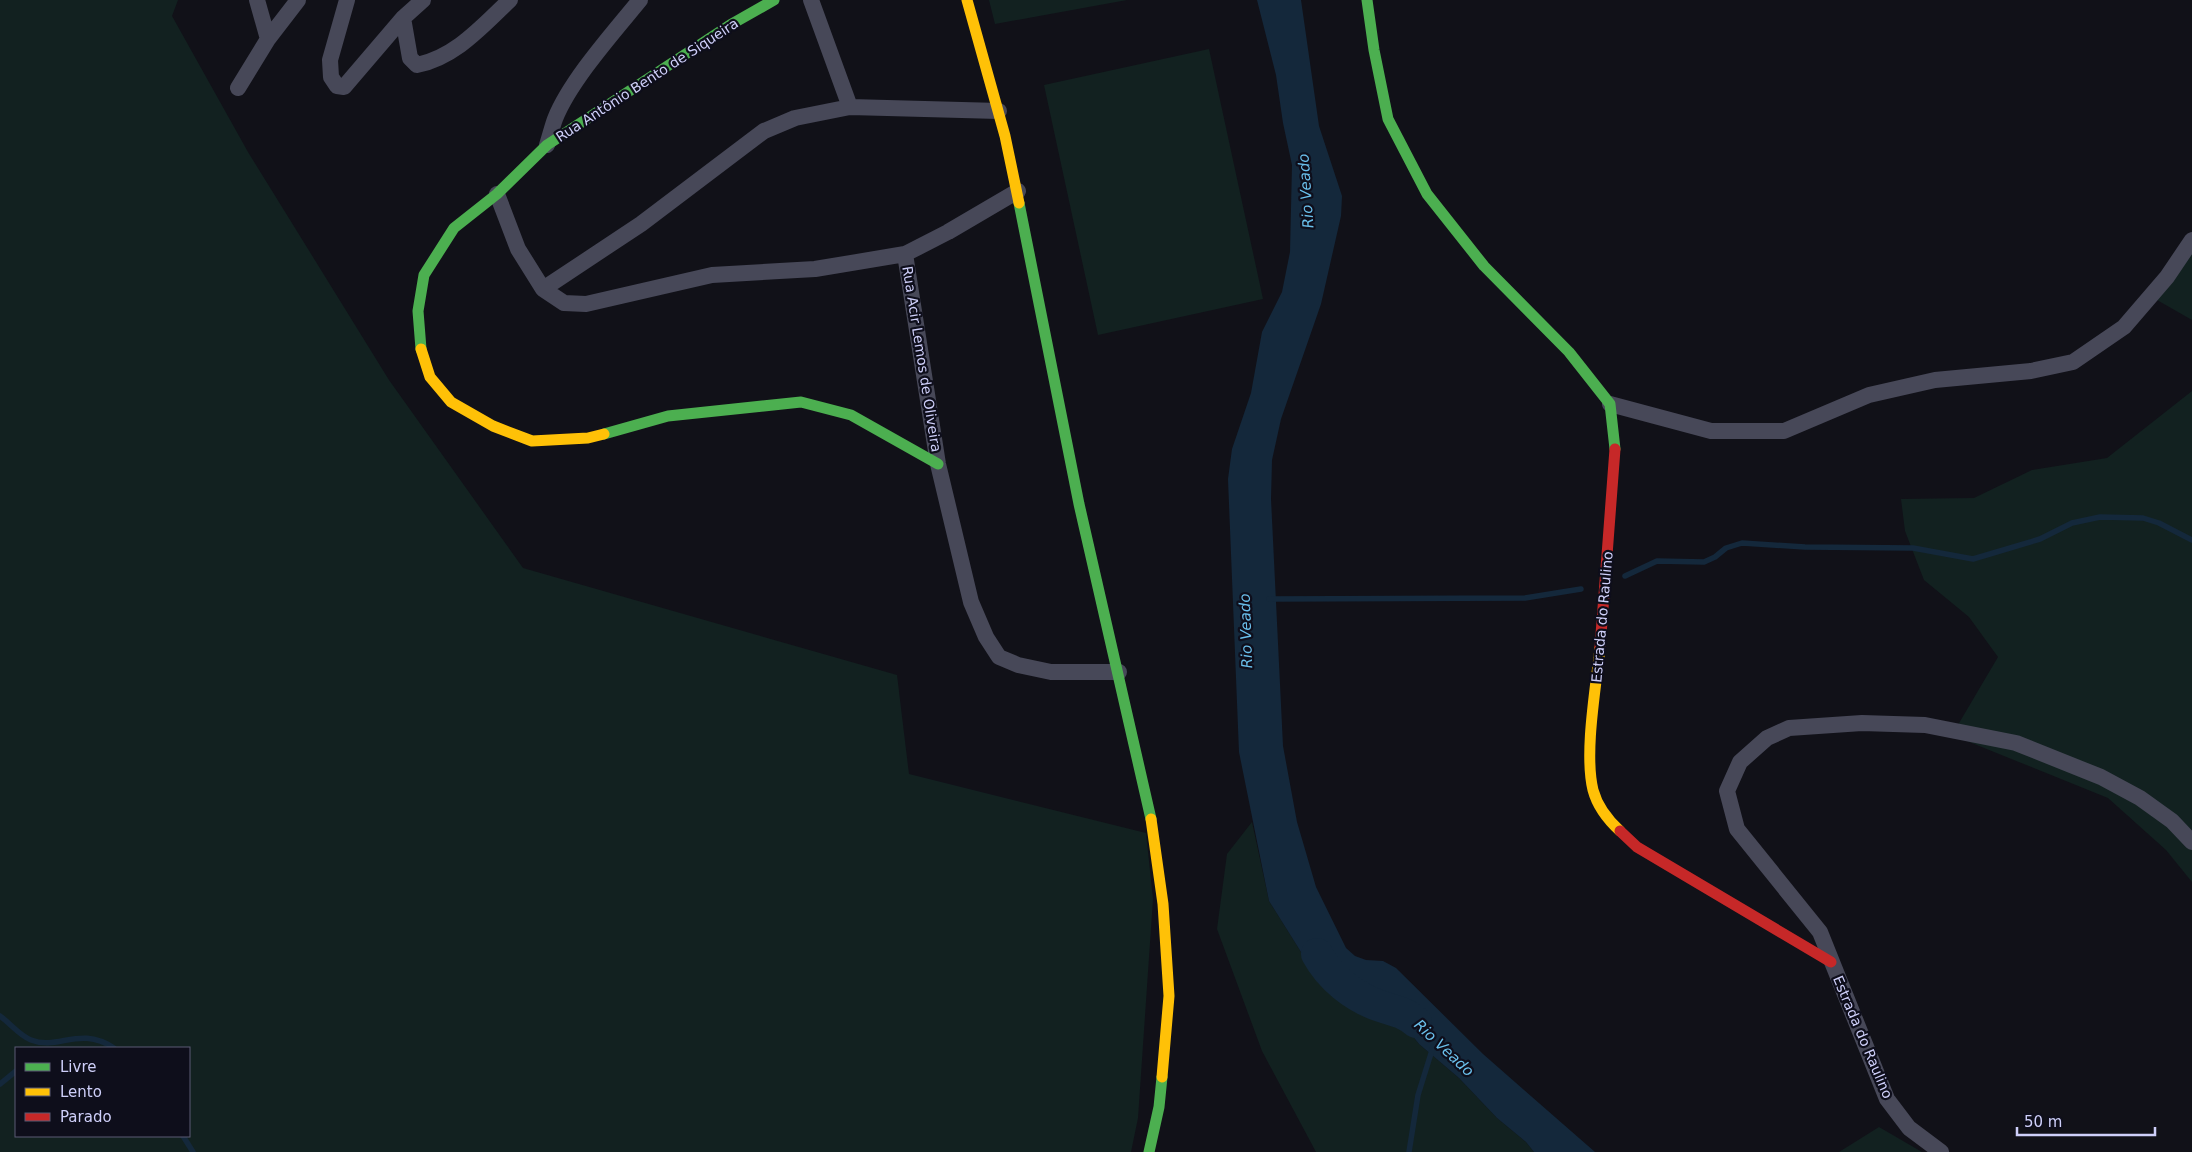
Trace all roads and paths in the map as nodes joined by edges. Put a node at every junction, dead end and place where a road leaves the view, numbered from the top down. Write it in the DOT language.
graph roads {
  1 [pos="257,0"];
  2 [pos="298,0"];
  3 [pos="347,0"];
  4 [pos="423,0"];
  5 [pos="510,0"];
  6 [pos="640,0"];
  7 [pos="774,0"];
  8 [pos="811,0"];
  9 [pos="967,0"];
  10 [pos="1367,0"];
  11 [pos="403,18"];
  12 [pos="268,39"];
  13 [pos="238,88"];
  14 [pos="850,107"];
  15 [pos="999,111"];
  16 [pos="548,145"];
  17 [pos="1018,191"];
  18 [pos="497,194"];
  19 [pos="2192,240"];
  20 [pos="905,254"];
  21 [pos="543,289"];
  22 [pos="1610,404"];
  23 [pos="938,464"];
  24 [pos="1119,672"];
  25 [pos="2192,842"];
  26 [pos="1831,962"];
  27 [pos="1149,1152"];
  28 [pos="1941,1152"];
  1 -- 12 [label="street"];
  2 -- 12 [label="street"];
  3 -- 11 [label="street"];
  4 -- 11 [label="street"];
  5 -- 11 [label="street"];
  6 -- 16 [label="street, Rua Antônio Bento de Siqueira"];
  7 -- 16 [label="main road, Rua Antônio Bento de Siqueira"];
  8 -- 14 [label="street"];
  9 -- 15 [label="main road"];
  10 -- 22 [label="main road"];
  12 -- 13 [label="street"];
  14 -- 15 [label="street"];
  14 -- 21 [label="street"];
  15 -- 17 [label="main road"];
  16 -- 18 [label="main road, Rua Antônio Bento de Siqueira"];
  17 -- 20 [label="street"];
  17 -- 24 [label="main road"];
  18 -- 21 [label="street"];
  18 -- 23 [label="main road, Rua Acir Lemos de Oliveira"];
  19 -- 22 [label="street"];
  20 -- 21 [label="street"];
  20 -- 23 [label="street, Rua Acir Lemos de Oliveira"];
  22 -- 26 [label="main road, Estrada do Raulino"];
  23 -- 24 [label="street, Rua Acir Lemos de Oliveira"];
  24 -- 27 [label="main road"];
  25 -- 26 [label="street"];
  26 -- 28 [label="street, Estrada do Raulino"];
}
